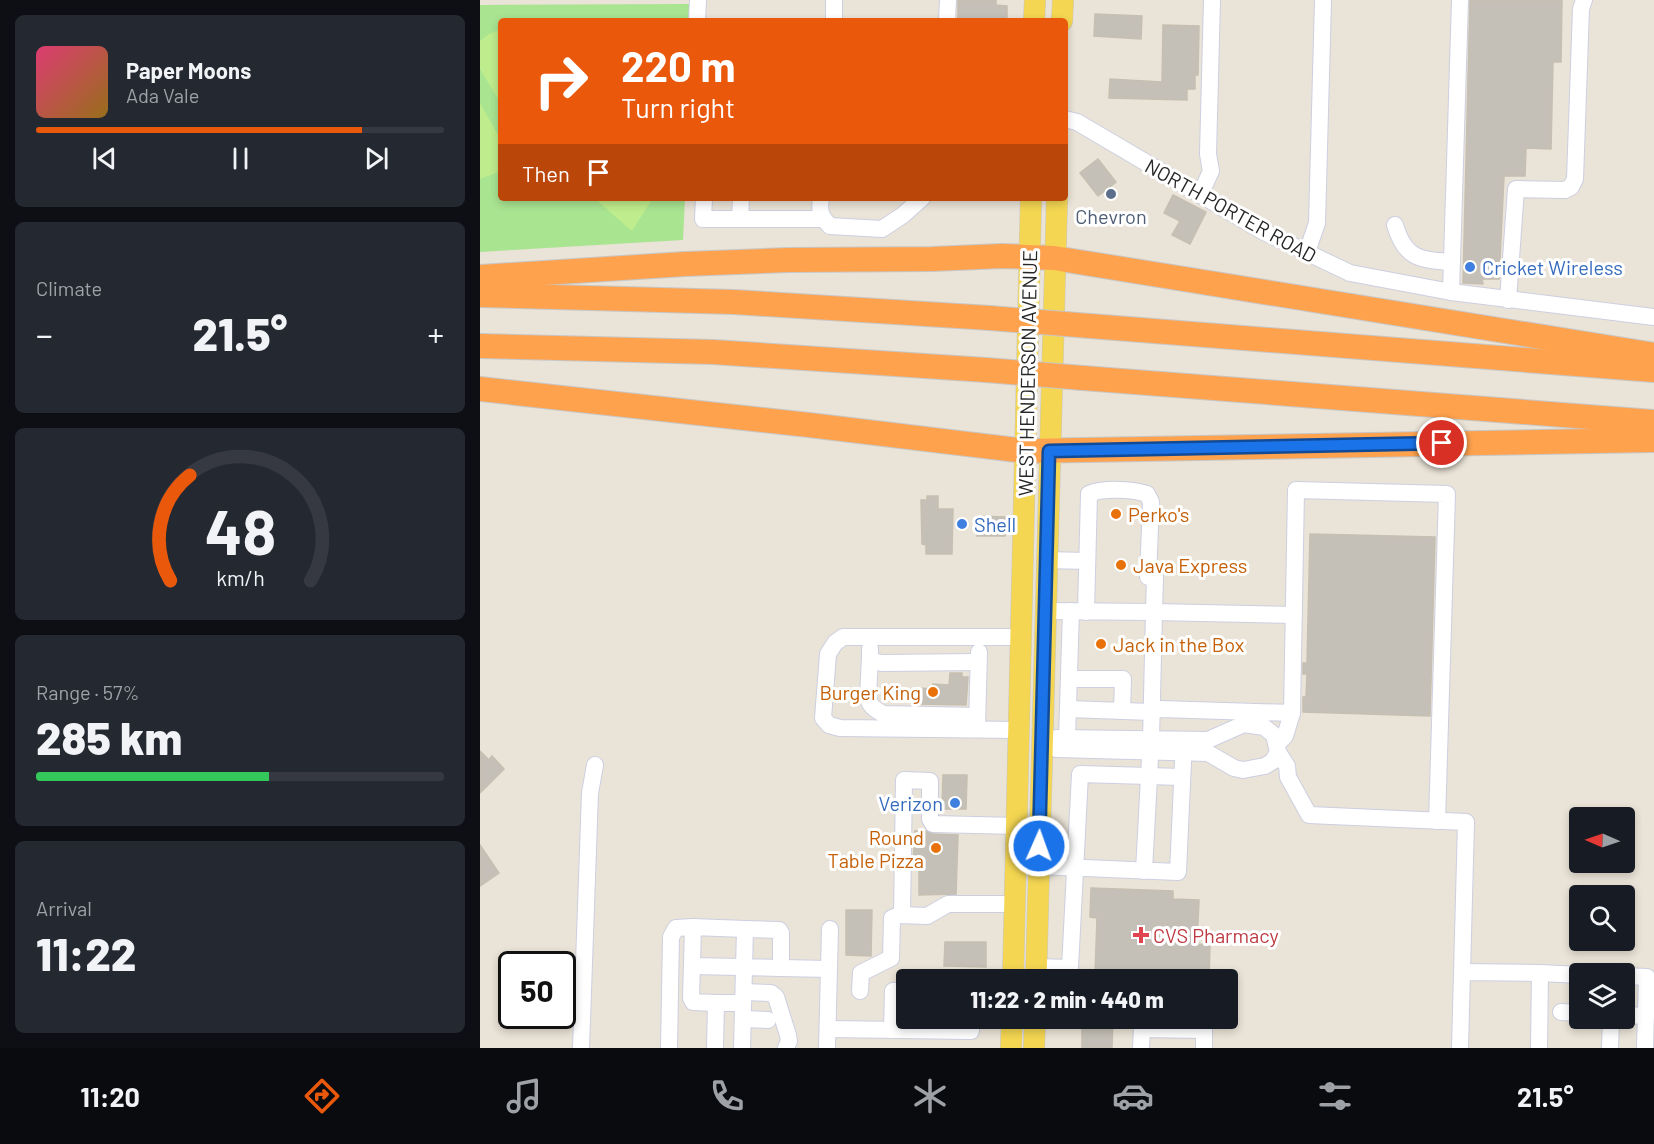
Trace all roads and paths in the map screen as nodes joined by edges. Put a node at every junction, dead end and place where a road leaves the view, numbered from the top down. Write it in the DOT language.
graph roads {
  1 [pos="698,0"];
  2 [pos="834,0"];
  3 [pos="948,0"];
  4 [pos="1035,0"];
  5 [pos="1053,0"];
  6 [pos="1063,0"];
  7 [pos="1212,0"];
  8 [pos="1323,0"];
  9 [pos="1460,0"];
  10 [pos="1582,3"];
  11 [pos="697,18"];
  12 [pos="834,18"];
  13 [pos="947,18"];
  14 [pos="1034,18"];
  15 [pos="1052,18"];
  16 [pos="1062,18"];
  17 [pos="1068,120"];
  18 [pos="1200,195"];
  19 [pos="704,201"];
  20 [pos="741,201"];
  21 [pos="821,201"];
  22 [pos="919,201"];
  23 [pos="1031,201"];
  24 [pos="1057,201"];
  25 [pos="740,219"];
  26 [pos="822,219"];
  27 [pos="1395,225"];
  28 [pos="1307,252"];
  29 [pos="1030,257"];
  30 [pos="1054,258"];
  31 [pos="1452,262"];
  32 [pos="480,277"];
  33 [pos="1451,292"];
  34 [pos="480,295"];
  35 [pos="1509,300"];
  36 [pos="1654,317"];
  37 [pos="480,346"];
  38 [pos="1654,355"];
  39 [pos="1654,370"];
  40 [pos="480,389"];
  41 [pos="1654,422"];
  42 [pos="1654,440"];
  43 [pos="1037,451"];
  44 [pos="1046,560"];
  45 [pos="1087,561"];
  46 [pos="1045,611"];
  47 [pos="1079,612"];
  48 [pos="1154,612"];
  49 [pos="1294,615"];
  50 [pos="979,637"];
  51 [pos="1021,637"];
  52 [pos="871,638"];
  53 [pos="870,656"];
  54 [pos="978,662"];
  55 [pos="1070,679"];
  56 [pos="1069,709"];
  57 [pos="1122,711"];
  58 [pos="1151,712"];
  59 [pos="1292,713"];
  60 [pos="977,723"];
  61 [pos="1019,730"];
  62 [pos="1067,738"];
  63 [pos="1042,743"];
  64 [pos="1150,745"];
  65 [pos="1184,746"];
  66 [pos="1278,748"];
  67 [pos="595,765"];
  68 [pos="1265,766"];
  69 [pos="1149,776"];
  70 [pos="1182,777"];
  71 [pos="1288,777"];
  72 [pos="1018,789"];
  73 [pos="1437,821"];
  74 [pos="1017,826"];
  75 [pos="1038,866"];
  76 [pos="1076,868"];
  77 [pos="1144,871"];
  78 [pos="1037,903"];
  79 [pos="1015,904"];
  80 [pos="902,915"];
  81 [pos="693,927"];
  82 [pos="745,928"];
  83 [pos="830,929"];
  84 [pos="692,966"];
  85 [pos="781,968"];
  86 [pos="829,969"];
  87 [pos="1013,969"];
  88 [pos="1036,969"];
  89 [pos="1063,969"];
  90 [pos="1462,972"];
  91 [pos="1540,973"];
  92 [pos="1569,974"];
  93 [pos="1635,976"];
  94 [pos="860,991"];
  95 [pos="896,991"];
  96 [pos="744,993"];
  97 [pos="716,1002"];
  98 [pos="1561,1012"];
  99 [pos="1569,1012"];
  100 [pos="1635,1016"];
  101 [pos="1646,1016"];
  102 [pos="768,1020"];
  103 [pos="828,1029"];
  104 [pos="971,1029"];
  105 [pos="1012,1029"];
  106 [pos="1035,1029"];
  107 [pos="1611,1029"];
  108 [pos="892,1030"];
  109 [pos="581,1048"];
  110 [pos="669,1048"];
  111 [pos="715,1048"];
  112 [pos="742,1048"];
  113 [pos="786,1048"];
  114 [pos="827,1048"];
  115 [pos="1011,1048"];
  116 [pos="1034,1048"];
  117 [pos="1141,1048"];
  118 [pos="1204,1048"];
  119 [pos="1460,1048"];
  120 [pos="1539,1048"];
  121 [pos="1610,1048"];
  122 [pos="1645,1048"];
  1 -- 11 [label="street"];
  2 -- 12 [label="street"];
  3 -- 13 [label="street"];
  4 -- 14 [label="main road"];
  5 -- 15 [label="main road"];
  6 -- 16 [label="main road"];
  7 -- 18 [label="street"];
  8 -- 28 [label="street"];
  9 -- 31 [label="street"];
  10 -- 35 [label="street"];
  17 -- 18 [label="street, NORTH PORTER ROAD"];
  18 -- 28 [label="street, NORTH PORTER ROAD"];
  19 -- 25 [label="street"];
  20 -- 25 [label="street"];
  21 -- 26 [label="street"];
  22 -- 26 [label="street"];
  23 -- 29 [label="main road, WEST HENDERSON AVENUE"];
  24 -- 30 [label="main road, WEST HENDERSON AVENUE"];
  25 -- 26 [label="street"];
  27 -- 31 [label="street"];
  28 -- 33 [label="street, NORTH PORTER ROAD"];
  29 -- 30 [label="highway"];
  29 -- 32 [label="highway"];
  29 -- 43 [label="main road, WEST HENDERSON AVENUE"];
  30 -- 38 [label="highway"];
  30 -- 43 [label="main road, WEST HENDERSON AVENUE"];
  31 -- 33 [label="street"];
  33 -- 35 [label="street, NORTH PORTER ROAD"];
  34 -- 39 [label="highway, bridge"];
  35 -- 36 [label="street, NORTH PORTER ROAD"];
  37 -- 41 [label="highway, bridge"];
  40 -- 43 [label="highway"];
  42 -- 43 [label="highway"];
  43 -- 44 [label="main road, WEST HENDERSON AVENUE"];
  43 -- 51 [label="main road, WEST HENDERSON AVENUE"];
  44 -- 45 [label="street"];
  44 -- 46 [label="main road, WEST HENDERSON AVENUE"];
  45 -- 47 [label="street"];
  45 -- 48 [label="street"];
  46 -- 47 [label="street"];
  46 -- 63 [label="main road, WEST HENDERSON AVENUE"];
  47 -- 48 [label="street"];
  47 -- 55 [label="street"];
  48 -- 49 [label="street"];
  48 -- 58 [label="street"];
  49 -- 59 [label="street"];
  49 -- 73 [label="street"];
  50 -- 51 [label="street"];
  50 -- 52 [label="street"];
  50 -- 54 [label="street"];
  51 -- 61 [label="main road, WEST HENDERSON AVENUE"];
  51 -- 63 [label="main road"];
  52 -- 53 [label="street"];
  52 -- 60 [label="street"];
  53 -- 54 [label="street"];
  53 -- 60 [label="street"];
  54 -- 60 [label="street"];
  55 -- 56 [label="street"];
  55 -- 57 [label="street"];
  56 -- 57 [label="street"];
  56 -- 62 [label="street"];
  57 -- 58 [label="street"];
  58 -- 59 [label="street"];
  58 -- 64 [label="street"];
  59 -- 66 [label="street"];
  60 -- 61 [label="street"];
  61 -- 72 [label="main road, WEST HENDERSON AVENUE"];
  62 -- 63 [label="street"];
  62 -- 64 [label="street"];
  63 -- 64 [label="street"];
  63 -- 75 [label="main road, WEST HENDERSON AVENUE"];
  64 -- 65 [label="street"];
  64 -- 69 [label="street"];
  65 -- 66 [label="street"];
  65 -- 68 [label="street"];
  65 -- 70 [label="street"];
  66 -- 68 [label="street"];
  66 -- 71 [label="street"];
  67 -- 109 [label="street"];
  68 -- 71 [label="street"];
  69 -- 70 [label="street"];
  69 -- 76 [label="street"];
  69 -- 77 [label="street"];
  70 -- 77 [label="street"];
  71 -- 73 [label="street"];
  72 -- 74 [label="main road, WEST HENDERSON AVENUE"];
  72 -- 78 [label="main road"];
  73 -- 90 [label="street"];
  74 -- 79 [label="main road, WEST HENDERSON AVENUE"];
  74 -- 80 [label="street"];
  75 -- 76 [label="street"];
  75 -- 78 [label="main road, WEST HENDERSON AVENUE"];
  76 -- 77 [label="street"];
  76 -- 89 [label="street"];
  78 -- 88 [label="main road, WEST HENDERSON AVENUE"];
  79 -- 80 [label="street"];
  79 -- 87 [label="main road, WEST HENDERSON AVENUE"];
  80 -- 94 [label="street"];
  81 -- 82 [label="street"];
  81 -- 84 [label="street"];
  81 -- 110 [label="street"];
  82 -- 85 [label="street"];
  82 -- 96 [label="street"];
  83 -- 86 [label="street"];
  84 -- 96 [label="street"];
  84 -- 97 [label="street"];
  85 -- 86 [label="street"];
  85 -- 96 [label="street"];
  86 -- 103 [label="street"];
  90 -- 91 [label="street"];
  90 -- 119 [label="street"];
  91 -- 92 [label="street"];
  91 -- 120 [label="street"];
  93 -- 101 [label="street"];
  95 -- 108 [label="street"];
  96 -- 97 [label="street"];
  96 -- 102 [label="street"];
  96 -- 112 [label="street"];
  96 -- 113 [label="street"];
  97 -- 111 [label="street"];
  98 -- 99 [label="street"];
  100 -- 101 [label="street"];
  101 -- 122 [label="street"];
  103 -- 108 [label="street"];
  103 -- 114 [label="street"];
  104 -- 108 [label="street"];
  105 -- 115 [label="main road"];
  106 -- 116 [label="main road"];
  107 -- 121 [label="street"];
  117 -- 118 [label="street"];
}
